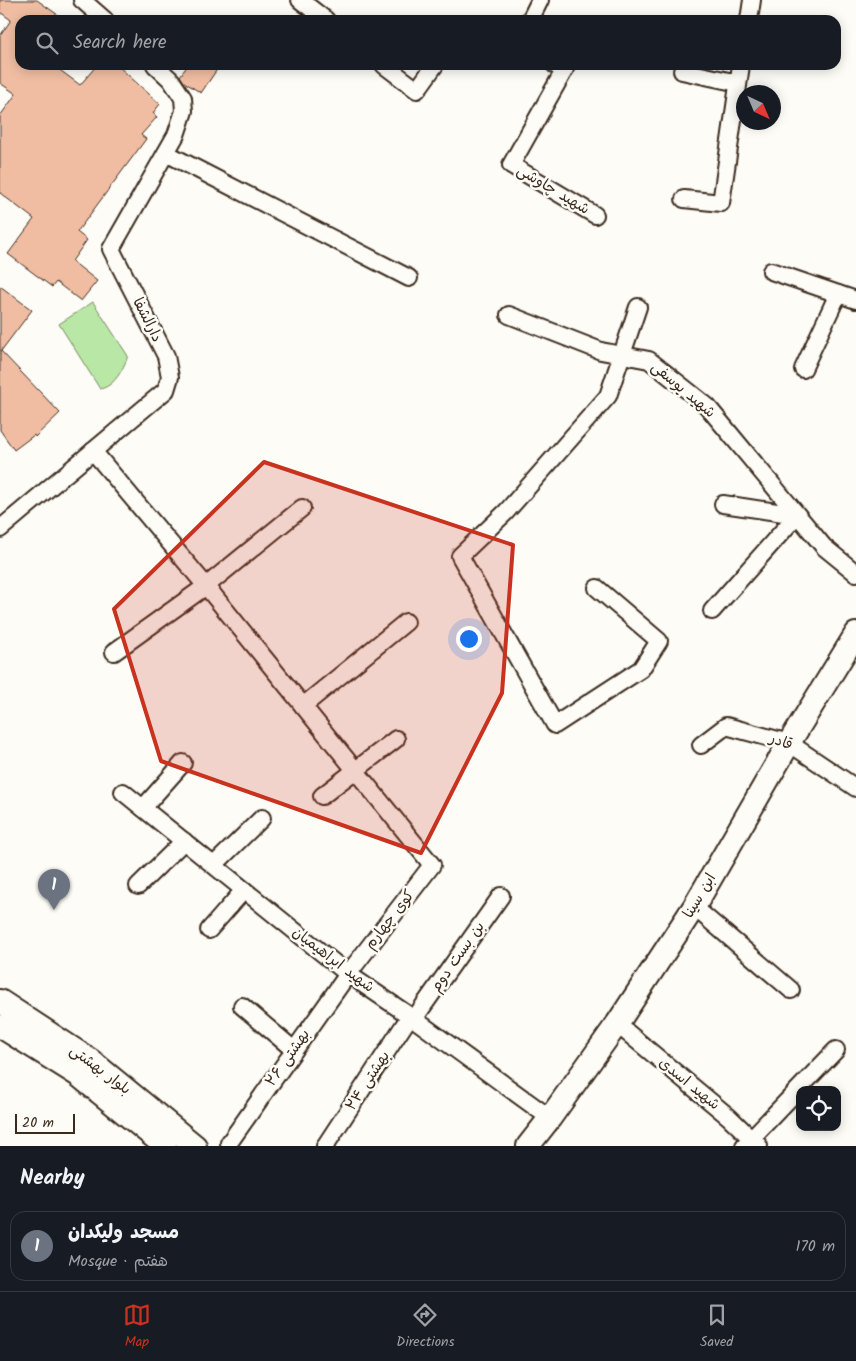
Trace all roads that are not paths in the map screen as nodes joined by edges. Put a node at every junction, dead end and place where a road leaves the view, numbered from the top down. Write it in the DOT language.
graph roads {
  1 [pos="82,0"];
  2 [pos="300,0"];
  3 [pos="540,0"];
  4 [pos="752,0"];
  5 [pos="99,15"];
  6 [pos="320,15"];
  7 [pos="532,15"];
  8 [pos="750,15"];
  9 [pos="160,70"];
  10 [pos="391,70"];
  11 [pos="431,70"];
  12 [pos="563,70"];
  13 [pos="740,70"];
  14 [pos="682,71"];
  15 [pos="738,83"];
  16 [pos="166,153"];
  17 [pos="684,198"];
  18 [pos="595,215"];
  19 [pos="771,271"];
  20 [pos="409,278"];
  21 [pos="838,294"];
  22 [pos="856,300"];
  23 [pos="638,307"];
  24 [pos="509,315"];
  25 [pos="622,355"];
  26 [pos="803,370"];
  27 [pos="93,451"];
  28 [pos="723,504"];
  29 [pos="302,508"];
  30 [pos="797,515"];
  31 [pos="0,529"];
  32 [pos="856,573"];
  33 [pos="206,586"];
  34 [pos="597,588"];
  35 [pos="712,611"];
  36 [pos="406,622"];
  37 [pos="856,634"];
  38 [pos="114,652"];
  39 [pos="303,706"];
  40 [pos="396,739"];
  41 [pos="789,743"];
  42 [pos="701,745"];
  43 [pos="182,763"];
  44 [pos="356,771"];
  45 [pos="856,788"];
  46 [pos="123,792"];
  47 [pos="322,796"];
  48 [pos="143,808"];
  49 [pos="262,818"];
  50 [pos="184,841"];
  51 [pos="214,865"];
  52 [pos="138,886"];
  53 [pos="244,890"];
  54 [pos="501,896"];
  55 [pos="694,907"];
  56 [pos="209,930"];
  57 [pos="348,974"];
  58 [pos="790,990"];
  59 [pos="0,1001"];
  60 [pos="242,1006"];
  61 [pos="412,1017"];
  62 [pos="617,1024"];
  63 [pos="0,1026"];
  64 [pos="294,1050"];
  65 [pos="836,1050"];
  66 [pos="72,1060"];
  67 [pos="550,1118"];
  68 [pos="229,1143"];
  69 [pos="751,1144"];
  70 [pos="165,1146"];
  71 [pos="195,1146"];
  72 [pos="325,1146"];
  73 [pos="528,1146"];
  1 -- 5 [label="street"];
  2 -- 6 [label="street"];
  3 -- 7 [label="street"];
  4 -- 8 [label="street"];
  9 -- 16 [label="street, دارالشفا"];
  10 -- 11 [label="street"];
  12 -- 18 [label="street, شهید چاوشی"];
  13 -- 15 [label="street"];
  14 -- 15 [label="street"];
  15 -- 17 [label="street"];
  16 -- 20 [label="street"];
  16 -- 27 [label="street, دارالشفا"];
  19 -- 21 [label="street"];
  21 -- 22 [label="street"];
  21 -- 26 [label="street"];
  23 -- 25 [label="street"];
  24 -- 25 [label="street, شهید یوسفی"];
  25 -- 30 [label="street, شهید یوسفی"];
  25 -- 34 [label="street"];
  27 -- 31 [label="street, دارالشفا"];
  27 -- 33 [label="street"];
  28 -- 30 [label="street"];
  29 -- 33 [label="street"];
  30 -- 32 [label="street, شهید یوسفی"];
  30 -- 35 [label="street"];
  33 -- 38 [label="street"];
  33 -- 39 [label="street"];
  36 -- 39 [label="street"];
  37 -- 41 [label="main road, ابن سینا"];
  39 -- 44 [label="street"];
  40 -- 44 [label="street"];
  41 -- 42 [label="street, قادر"];
  41 -- 45 [label="street, قادر"];
  41 -- 55 [label="main road, ابن سینا"];
  43 -- 48 [label="street"];
  44 -- 47 [label="street"];
  44 -- 57 [label="street, کوی چهارم"];
  46 -- 48 [label="street, شهید ابراهیمیان"];
  48 -- 50 [label="street, شهید ابراهیمیان"];
  49 -- 51 [label="street"];
  50 -- 51 [label="street, شهید ابراهیمیان"];
  50 -- 52 [label="street"];
  51 -- 53 [label="street, شهید ابراهیمیان"];
  53 -- 56 [label="street"];
  53 -- 57 [label="street, شهید ابراهیمیان"];
  54 -- 61 [label="street, بن بست دوم"];
  55 -- 58 [label="street"];
  55 -- 62 [label="main road, ابن سینا"];
  57 -- 61 [label="street, شهید ابراهیمیان"];
  57 -- 64 [label="street, بهشتی ۲۶"];
  59 -- 66 [label="main road, بلوار بهشتی"];
  60 -- 64 [label="street"];
  61 -- 67 [label="street, شهید ابراهیمیان"];
  61 -- 72 [label="street, بهشتی ۲۴"];
  62 -- 67 [label="main road, ابن سینا"];
  62 -- 69 [label="street, شهید اسدی"];
  63 -- 66 [label="main road, بلوار بهشتی"];
  64 -- 68 [label="street, بهشتی ۲۶"];
  65 -- 69 [label="street"];
  66 -- 70 [label="main road, بلوار بهشتی"];
  66 -- 71 [label="main road, بلوار بهشتی"];
  67 -- 73 [label="main road, ابن سینا"];
}
